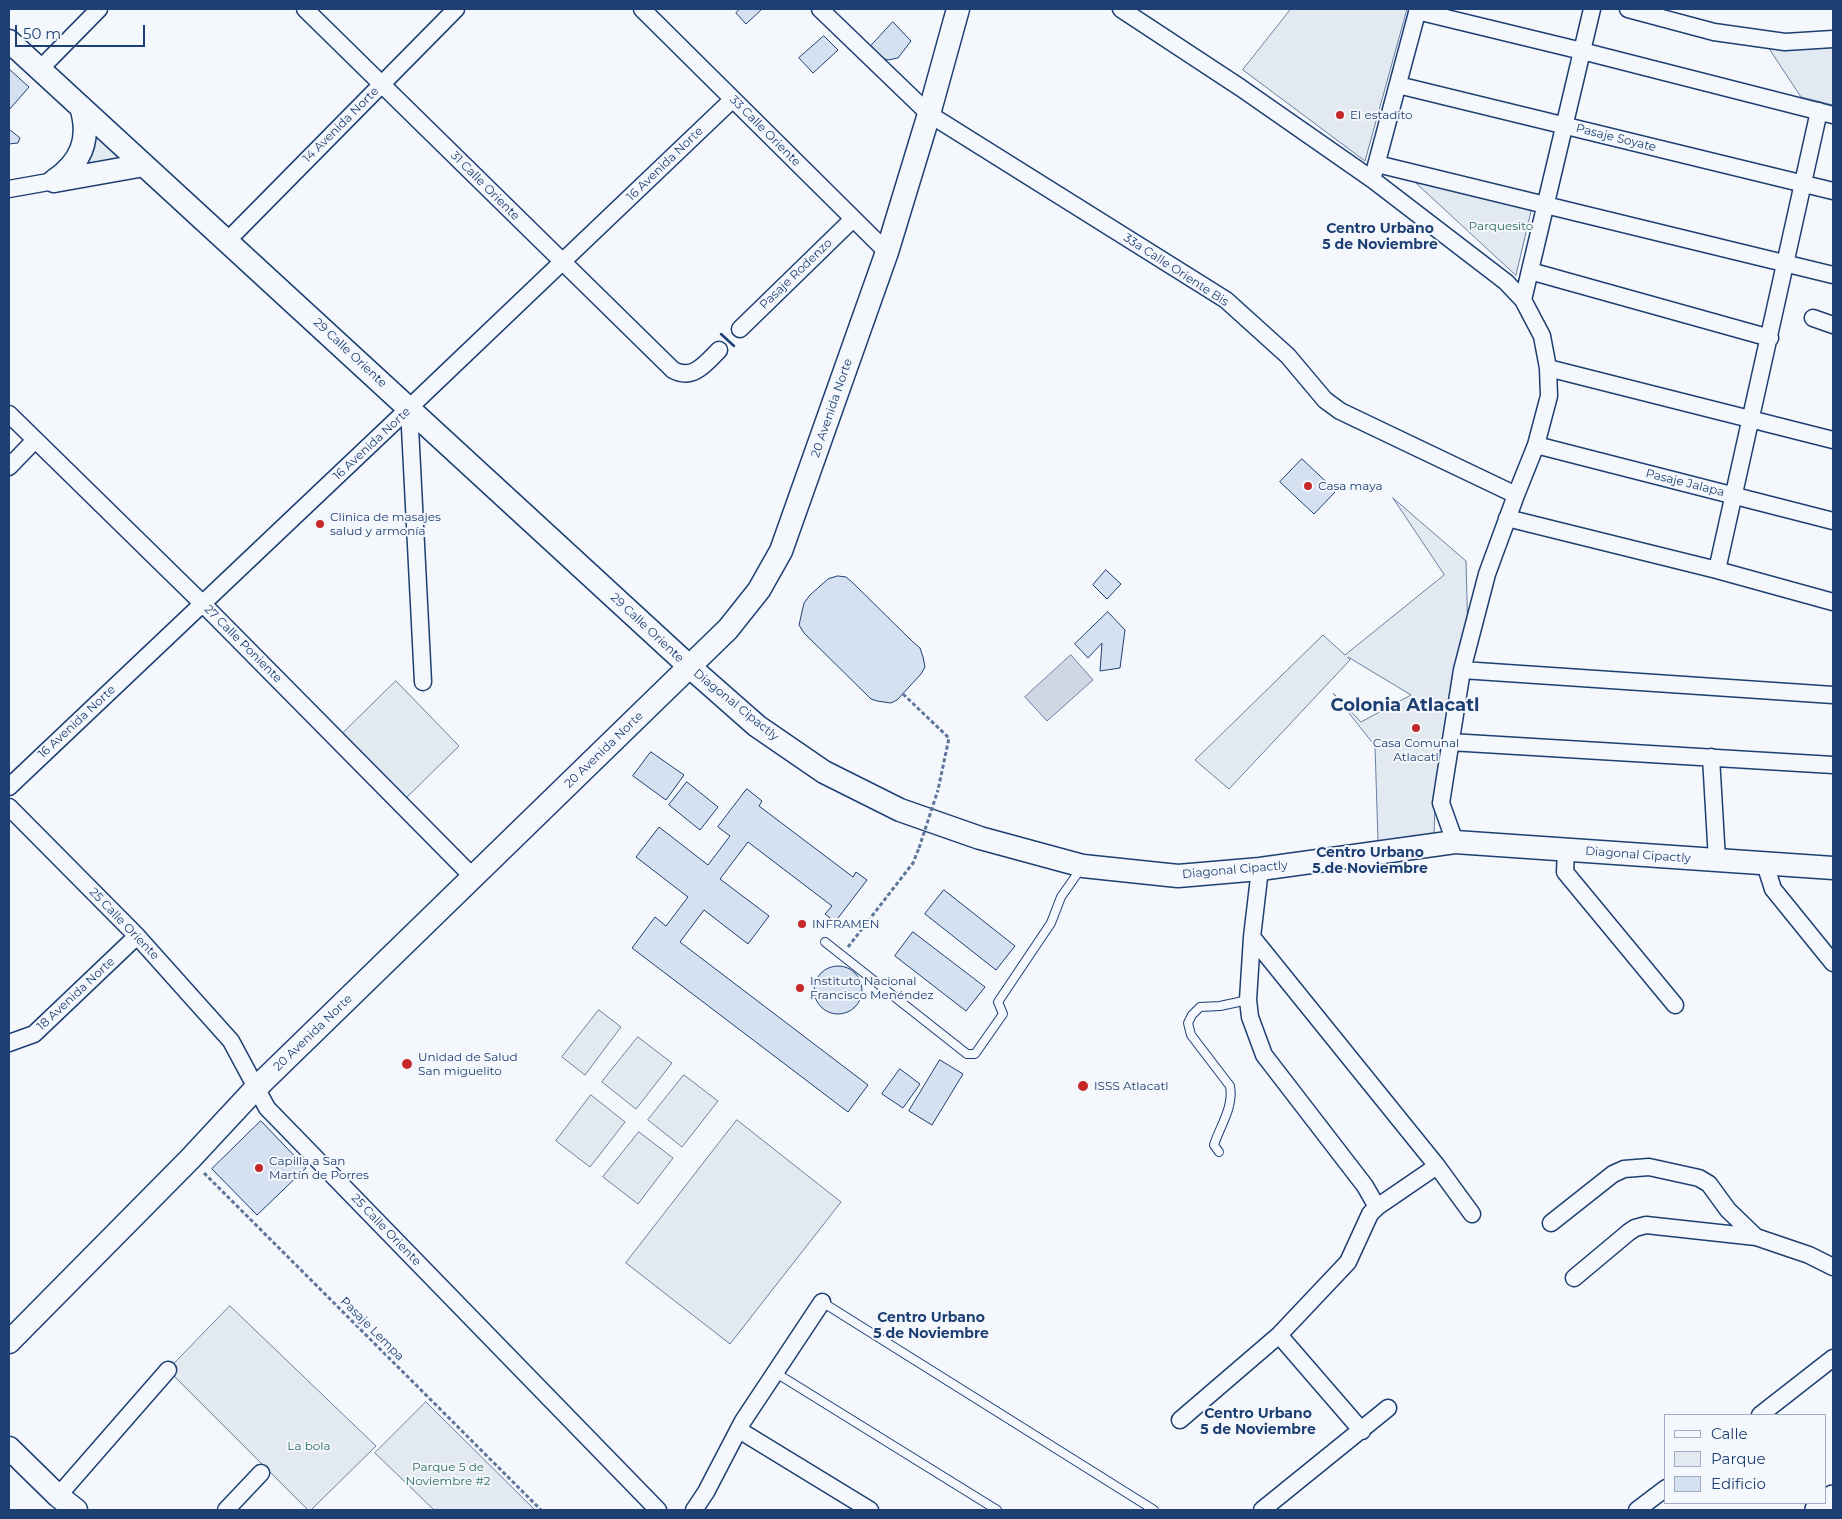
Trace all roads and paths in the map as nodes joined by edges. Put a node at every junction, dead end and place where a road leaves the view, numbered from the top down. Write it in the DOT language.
graph roads {
  1 [pos="99,9"];
  2 [pos="305,9"];
  3 [pos="456,9"];
  4 [pos="642,9"];
  5 [pos="820,9"];
  6 [pos="958,9"];
  7 [pos="1121,9"];
  8 [pos="1592,9"];
  9 [pos="1628,9"];
  10 [pos="1418,10"];
  11 [pos="1833,39"];
  12 [pos="9,41"];
  13 [pos="1582,51"];
  14 [pos="40,69"];
  15 [pos="382,84"];
  16 [pos="1398,85"];
  17 [pos="733,99"];
  18 [pos="81,107"];
  19 [pos="1826,113"];
  20 [pos="929,114"];
  21 [pos="1564,125"];
  22 [pos="144,165"];
  23 [pos="1375,172"];
  24 [pos="54,181"];
  25 [pos="1803,184"];
  26 [pos="9,189"];
  27 [pos="1833,191"];
  28 [pos="1545,205"];
  29 [pos="853,219"];
  30 [pos="227,240"];
  31 [pos="887,252"];
  32 [pos="562,262"];
  33 [pos="1786,264"];
  34 [pos="1530,271"];
  35 [pos="1833,275"];
  36 [pos="1523,300"];
  37 [pos="1813,318"];
  38 [pos="1833,325"];
  39 [pos="740,329"];
  40 [pos="1770,338"];
  41 [pos="719,350"];
  42 [pos="1548,368"];
  43 [pos="409,408"];
  44 [pos="9,414"];
  45 [pos="1751,420"];
  46 [pos="1833,440"];
  47 [pos="34,441"];
  48 [pos="1536,445"];
  49 [pos="9,467"];
  50 [pos="1516,495"];
  51 [pos="1734,496"];
  52 [pos="1508,518"];
  53 [pos="1833,521"];
  54 [pos="1717,570"];
  55 [pos="1833,602"];
  56 [pos="203,604"];
  57 [pos="690,667"];
  58 [pos="1462,670"];
  59 [pos="423,682"];
  60 [pos="903,694"];
  61 [pos="1833,695"];
  62 [pos="1450,742"];
  63 [pos="1711,758"];
  64 [pos="1833,765"];
  65 [pos="9,786"];
  66 [pos="9,806"];
  67 [pos="1455,842"];
  68 [pos="1566,850"];
  69 [pos="1717,860"];
  70 [pos="1765,864"];
  71 [pos="1083,866"];
  72 [pos="1833,868"];
  73 [pos="1260,869"];
  74 [pos="473,877"];
  75 [pos="138,936"];
  76 [pos="1252,937"];
  77 [pos="825,942"];
  78 [pos="1830,953"];
  79 [pos="842,956"];
  80 [pos="1248,1000"];
  81 [pos="1675,1005"];
  82 [pos="9,1043"];
  83 [pos="256,1088"];
  84 [pos="1219,1152"];
  85 [pos="190,1159"];
  86 [pos="1437,1166"];
  87 [pos="1377,1207"];
  88 [pos="1472,1214"];
  89 [pos="1551,1223"];
  90 [pos="1756,1237"];
  91 [pos="1833,1268"];
  92 [pos="1574,1278"];
  93 [pos="822,1302"];
  94 [pos="1279,1335"];
  95 [pos="9,1342"];
  96 [pos="1833,1358"];
  97 [pos="168,1370"];
  98 [pos="776,1373"];
  99 [pos="1388,1408"];
  100 [pos="1761,1414"];
  101 [pos="1180,1420"];
  102 [pos="739,1430"];
  103 [pos="1362,1431"];
  104 [pos="9,1448"];
  105 [pos="261,1473"];
  106 [pos="1664,1490"];
  107 [pos="67,1503"];
  108 [pos="226,1510"];
  109 [pos="541,1510"];
  110 [pos="658,1510"];
  111 [pos="694,1510"];
  112 [pos="870,1510"];
  113 [pos="997,1510"];
  114 [pos="1154,1510"];
  115 [pos="1262,1510"];
  116 [pos="1637,1510"];
  1 -- 14 [label="street"];
  2 -- 15 [label="street, 31 Calle Oriente"];
  3 -- 15 [label="street, 14 Avenida Norte"];
  4 -- 17 [label="street, 33 Calle Oriente"];
  5 -- 20 [label="street, 33a Calle Oriente Bis"];
  6 -- 20 [label="street, 20 Avenida Norte"];
  7 -- 23 [label="street"];
  8 -- 13 [label="street"];
  9 -- 11 [label="street"];
  10 -- 13 [label="street"];
  10 -- 16 [label="street"];
  12 -- 14 [label="street, 29 Calle Oriente"];
  13 -- 19 [label="street"];
  13 -- 21 [label="street"];
  14 -- 18 [label="street, 29 Calle Oriente"];
  15 -- 30 [label="street, 14 Avenida Norte"];
  15 -- 32 [label="street, 31 Calle Oriente"];
  16 -- 21 [label="street, Pasaje Soyate"];
  16 -- 23 [label="street"];
  17 -- 29 [label="street, 33 Calle Oriente"];
  17 -- 32 [label="street, 16 Avenida Norte"];
  18 -- 22 [label="street, 29 Calle Oriente"];
  18 -- 24 [label="street"];
  19 -- 25 [label="street"];
  20 -- 31 [label="street, 20 Avenida Norte"];
  20 -- 50 [label="street, 33a Calle Oriente Bis"];
  21 -- 25 [label="street, Pasaje Soyate"];
  21 -- 28 [label="street"];
  22 -- 24 [label="street"];
  22 -- 30 [label="street, 29 Calle Oriente"];
  23 -- 28 [label="street"];
  23 -- 36 [label="street"];
  24 -- 26 [label="street"];
  25 -- 27 [label="street, Pasaje Soyate"];
  25 -- 33 [label="street"];
  28 -- 33 [label="street"];
  28 -- 34 [label="street"];
  29 -- 31 [label="street, 33 Calle Oriente"];
  29 -- 39 [label="street, Pasaje Rodenzo"];
  30 -- 43 [label="street, 29 Calle Oriente"];
  31 -- 57 [label="street, 20 Avenida Norte"];
  32 -- 41 [label="street, 31 Calle Oriente"];
  32 -- 43 [label="street, 16 Avenida Norte"];
  33 -- 35 [label="street"];
  33 -- 40 [label="street"];
  34 -- 36 [label="street"];
  34 -- 40 [label="street"];
  36 -- 42 [label="street"];
  37 -- 38 [label="street"];
  40 -- 45 [label="street"];
  42 -- 45 [label="street"];
  42 -- 48 [label="street"];
  43 -- 56 [label="street, 16 Avenida Norte"];
  43 -- 57 [label="street, 29 Calle Oriente"];
  43 -- 59 [label="street"];
  44 -- 47 [label="street, 27 Calle Poniente"];
  45 -- 46 [label="street"];
  45 -- 51 [label="street"];
  47 -- 49 [label="street"];
  47 -- 56 [label="street, 27 Calle Poniente"];
  48 -- 50 [label="street"];
  48 -- 51 [label="street, Pasaje Jalapa"];
  50 -- 52 [label="street"];
  51 -- 53 [label="street, Pasaje Jalapa"];
  51 -- 54 [label="street"];
  52 -- 54 [label="street"];
  52 -- 58 [label="street"];
  54 -- 55 [label="street"];
  56 -- 65 [label="street, 16 Avenida Norte"];
  56 -- 74 [label="street, 27 Calle Poniente"];
  57 -- 71 [label="street, Diagonal Cipactly"];
  57 -- 74 [label="street, 20 Avenida Norte"];
  58 -- 61 [label="street"];
  58 -- 62 [label="street"];
  60 -- 79 [label="path, bridge"];
  62 -- 63 [label="street"];
  62 -- 67 [label="street"];
  63 -- 64 [label="street"];
  63 -- 69 [label="street"];
  66 -- 75 [label="street, 25 Calle Oriente"];
  67 -- 68 [label="street, Diagonal Cipactly"];
  67 -- 73 [label="street, Diagonal Cipactly"];
  68 -- 69 [label="street, Diagonal Cipactly"];
  68 -- 81 [label="street"];
  69 -- 70 [label="street, Diagonal Cipactly"];
  70 -- 72 [label="street, Diagonal Cipactly"];
  70 -- 78 [label="street"];
  71 -- 73 [label="street, Diagonal Cipactly"];
  71 -- 79 [label="lane"];
  73 -- 76 [label="street"];
  74 -- 83 [label="street, 20 Avenida Norte"];
  75 -- 82 [label="street, 18 Avenida Norte"];
  75 -- 83 [label="street, 25 Calle Oriente"];
  76 -- 80 [label="street"];
  76 -- 86 [label="street"];
  77 -- 79 [label="lane"];
  80 -- 84 [label="lane"];
  80 -- 87 [label="street"];
  83 -- 85 [label="street, 20 Avenida Norte"];
  83 -- 110 [label="street, 25 Calle Oriente"];
  85 -- 95 [label="street, 20 Avenida Norte"];
  85 -- 109 [label="path, Pasaje Lempa"];
  86 -- 87 [label="street"];
  86 -- 88 [label="street"];
  87 -- 94 [label="street"];
  89 -- 90 [label="street"];
  90 -- 91 [label="street"];
  90 -- 92 [label="street"];
  93 -- 98 [label="street"];
  93 -- 114 [label="lane"];
  94 -- 101 [label="street"];
  94 -- 103 [label="street"];
  96 -- 100 [label="street"];
  97 -- 107 [label="street"];
  98 -- 102 [label="street"];
  98 -- 113 [label="lane"];
  99 -- 103 [label="street"];
  102 -- 111 [label="street"];
  102 -- 112 [label="street"];
  103 -- 115 [label="street"];
  104 -- 107 [label="street"];
  105 -- 108 [label="street"];
  106 -- 116 [label="street"];
}
